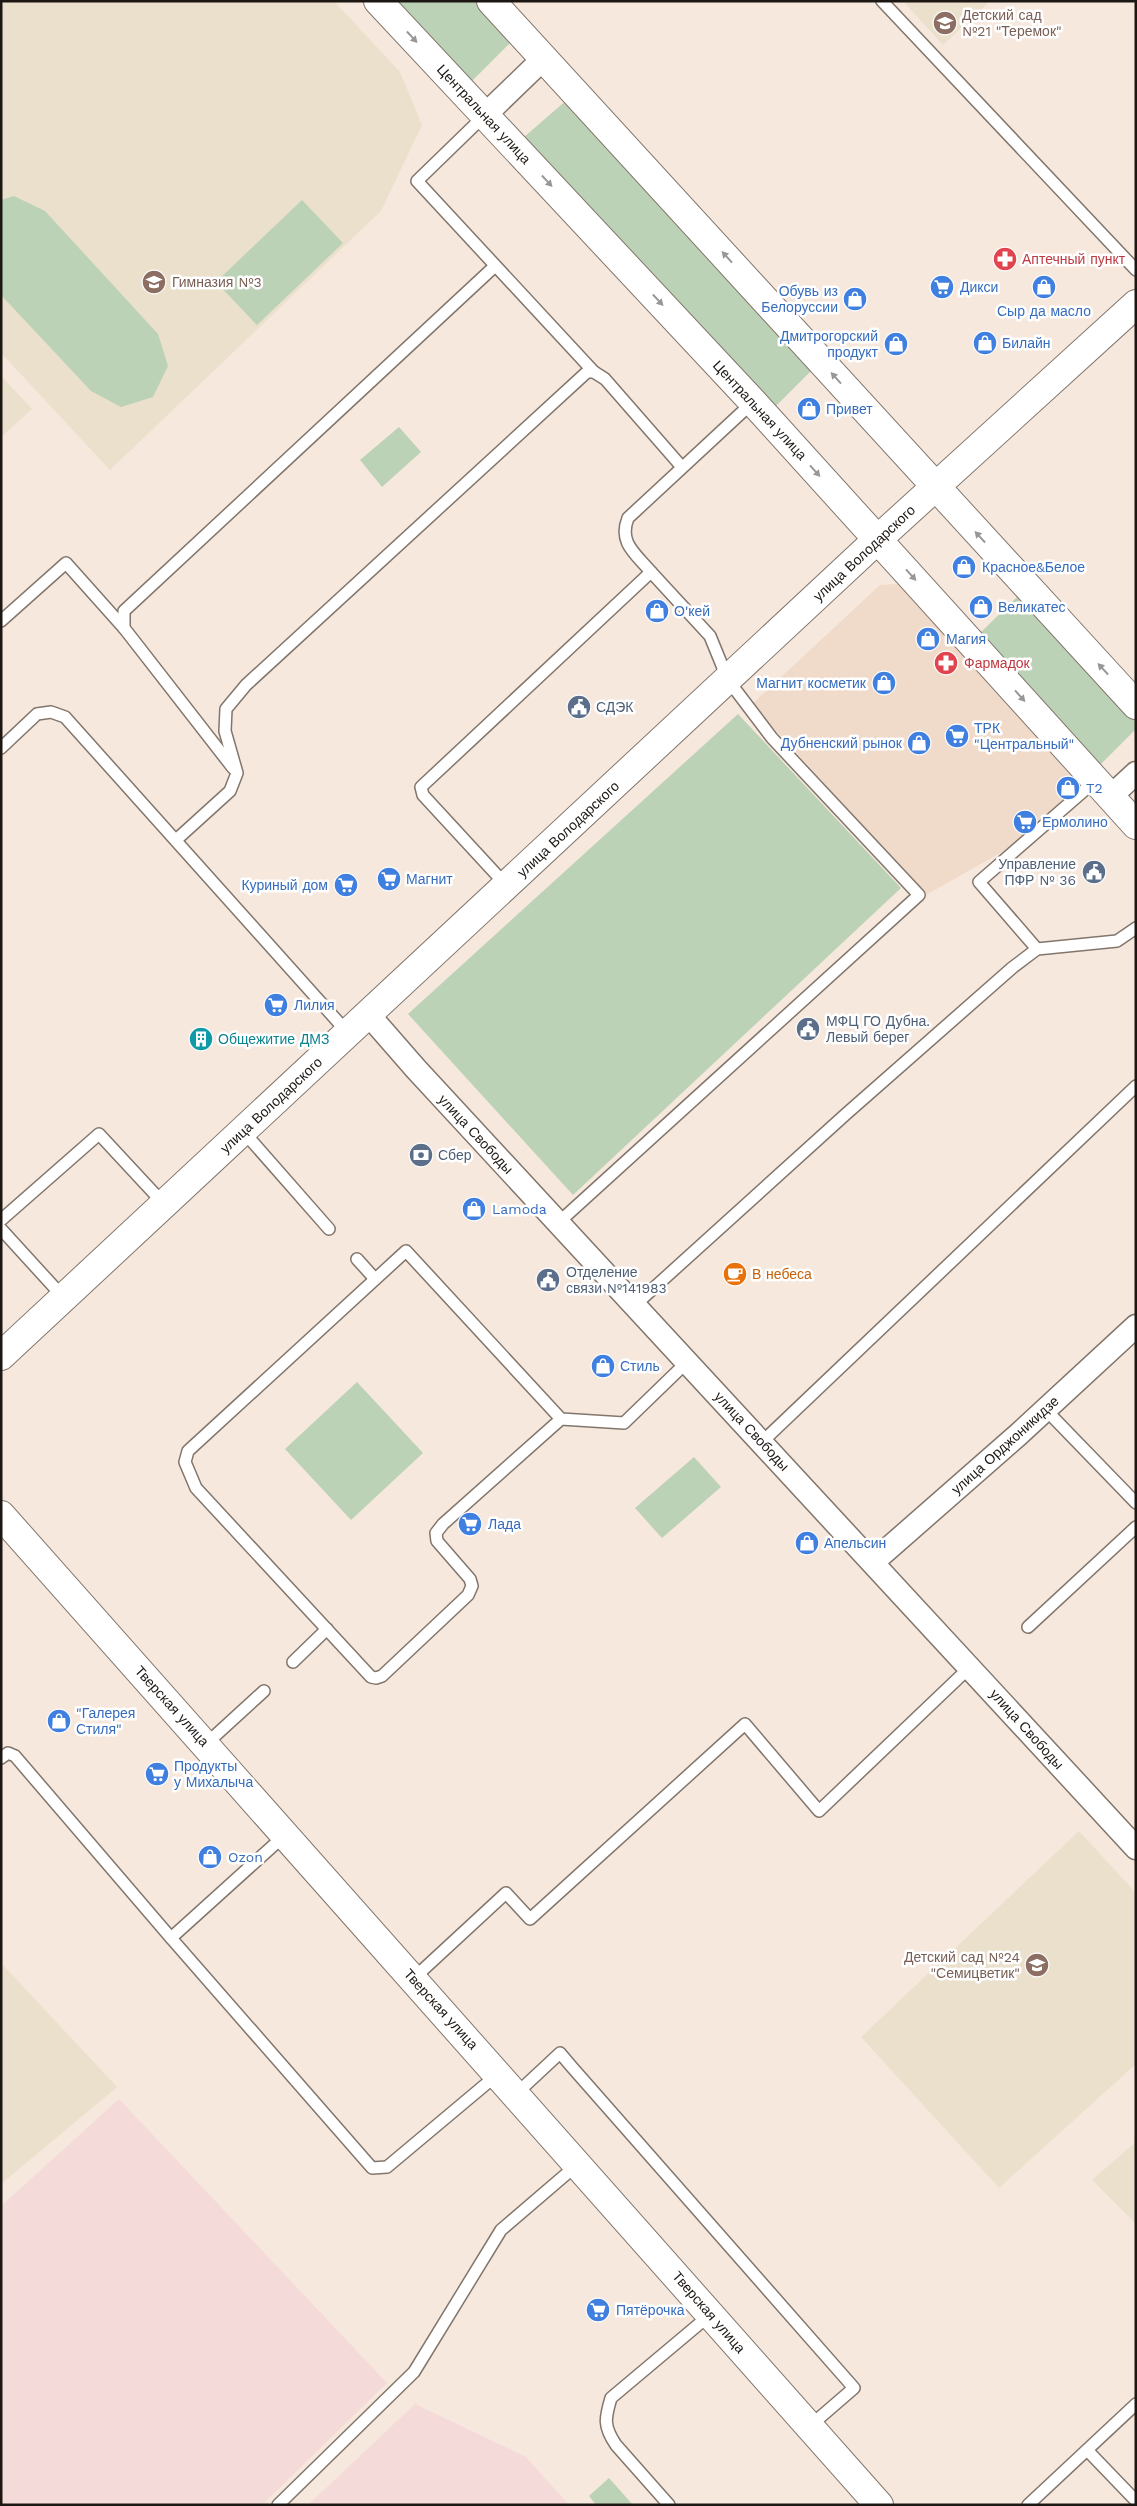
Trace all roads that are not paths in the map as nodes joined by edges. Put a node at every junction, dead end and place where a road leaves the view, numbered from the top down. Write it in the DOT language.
graph roads {
  1 [pos="378,1"];
  2 [pos="491,1"];
  3 [pos="882,1"];
  4 [pos="544,58"];
  5 [pos="485,114"];
  6 [pos="495,266"];
  7 [pos="1136,270"];
  8 [pos="1136,304"];
  9 [pos="594,372"];
  10 [pos="753,402"];
  11 [pos="681,466"];
  12 [pos="935,487"];
  13 [pos="878,539"];
  14 [pos="651,572"];
  15 [pos="1,621"];
  16 [pos="124,628"];
  17 [pos="728,680"];
  18 [pos="1136,704"];
  19 [pos="1,748"];
  20 [pos="237,773"];
  21 [pos="1136,773"];
  22 [pos="1103,789"];
  23 [pos="1136,825"];
  24 [pos="176,840"];
  25 [pos="507,886"];
  26 [pos="1136,928"];
  27 [pos="1037,949"];
  28 [pos="368,1014"];
  29 [pos="348,1033"];
  30 [pos="1136,1086"];
  31 [pos="242,1131"];
  32 [pos="164,1204"];
  33 [pos="1,1220"];
  34 [pos="558,1223"];
  35 [pos="1,1229"];
  36 [pos="329,1229"];
  37 [pos="357,1259"];
  38 [pos="375,1279"];
  39 [pos="64,1298"];
  40 [pos="635,1305"];
  41 [pos="1136,1326"];
  42 [pos="1,1356"];
  43 [pos="687,1362"];
  44 [pos="1046,1410"];
  45 [pos="561,1419"];
  46 [pos="762,1442"];
  47 [pos="1136,1503"];
  48 [pos="1,1515"];
  49 [pos="1136,1527"];
  50 [pos="873,1562"];
  51 [pos="1028,1626"];
  52 [pos="327,1629"];
  53 [pos="293,1662"];
  54 [pos="970,1666"];
  55 [pos="264,1691"];
  56 [pos="206,1744"];
  57 [pos="1,1758"];
  58 [pos="286,1834"];
  59 [pos="1136,1848"];
  60 [pos="171,1938"];
  61 [pos="414,1978"];
  62 [pos="507,2084"];
  63 [pos="578,2164"];
  64 [pos="711,2314"];
  65 [pos="1136,2404"];
  66 [pos="810,2426"];
  67 [pos="1087,2450"];
  68 [pos="1136,2501"];
  69 [pos="278,2505"];
  70 [pos="669,2505"];
  71 [pos="879,2505"];
  72 [pos="1028,2505"];
  1 -- 5 [label="main road, Центральная улица, one-way"];
  2 -- 4 [label="main road"];
  3 -- 7 [label="lane"];
  4 -- 5 [label="street"];
  12 -- 4 [label="main road, one-way"];
  5 -- 6 [label="lane"];
  5 -- 10 [label="main road, Центральная улица, one-way"];
  6 -- 9 [label="lane"];
  6 -- 16 [label="lane"];
  8 -- 12 [label="main road, улица Володарского"];
  9 -- 11 [label="lane"];
  9 -- 20 [label="lane"];
  10 -- 11 [label="lane"];
  10 -- 13 [label="main road, Центральная улица, one-way"];
  11 -- 14 [label="lane"];
  12 -- 13 [label="main road, улица Володарского"];
  18 -- 12 [label="main road, one-way"];
  13 -- 17 [label="main road, улица Володарского"];
  13 -- 22 [label="main road, Центральная улица, one-way"];
  14 -- 17 [label="lane"];
  14 -- 25 [label="lane"];
  15 -- 16 [label="lane"];
  16 -- 20 [label="lane"];
  17 -- 25 [label="main road, улица Володарского"];
  17 -- 34 [label="lane"];
  19 -- 24 [label="lane"];
  20 -- 24 [label="lane"];
  21 -- 22 [label="street"];
  22 -- 23 [label="main road, Центральная улица"];
  22 -- 27 [label="lane"];
  24 -- 29 [label="lane"];
  25 -- 28 [label="main road, улица Володарского"];
  26 -- 27 [label="lane"];
  27 -- 40 [label="lane"];
  28 -- 29 [label="main road, улица Володарского"];
  28 -- 34 [label="street, улица Свободы"];
  29 -- 31 [label="main road, улица Володарского"];
  30 -- 46 [label="lane"];
  31 -- 32 [label="main road, улица Володарского"];
  31 -- 36 [label="lane"];
  32 -- 33 [label="lane"];
  32 -- 39 [label="main road, улица Володарского"];
  34 -- 40 [label="street, улица Свободы"];
  35 -- 39 [label="lane"];
  37 -- 38 [label="lane"];
  38 -- 45 [label="lane"];
  38 -- 52 [label="lane"];
  39 -- 42 [label="main road, улица Володарского"];
  40 -- 43 [label="street, улица Свободы"];
  41 -- 44 [label="street, улица Орджоникидзе"];
  43 -- 45 [label="lane"];
  43 -- 46 [label="street, улица Свободы"];
  44 -- 47 [label="lane"];
  44 -- 50 [label="street, улица Орджоникидзе"];
  45 -- 52 [label="lane"];
  46 -- 50 [label="street, улица Свободы"];
  48 -- 56 [label="main road, Тверская улица"];
  49 -- 51 [label="lane"];
  50 -- 54 [label="street, улица Свободы"];
  52 -- 53 [label="lane"];
  54 -- 59 [label="street, улица Свободы"];
  54 -- 61 [label="lane"];
  55 -- 56 [label="lane"];
  56 -- 58 [label="main road, Тверская улица"];
  57 -- 60 [label="lane"];
  58 -- 60 [label="lane"];
  58 -- 61 [label="main road, Тверская улица"];
  60 -- 62 [label="lane"];
  61 -- 62 [label="main road, Тверская улица"];
  62 -- 63 [label="main road, Тверская улица"];
  62 -- 66 [label="lane"];
  63 -- 64 [label="main road, Тверская улица"];
  63 -- 69 [label="lane"];
  64 -- 66 [label="main road, Тверская улица"];
  64 -- 70 [label="lane"];
  65 -- 67 [label="lane"];
  66 -- 71 [label="main road, Тверская улица"];
  67 -- 68 [label="lane"];
  67 -- 72 [label="lane"];
}
